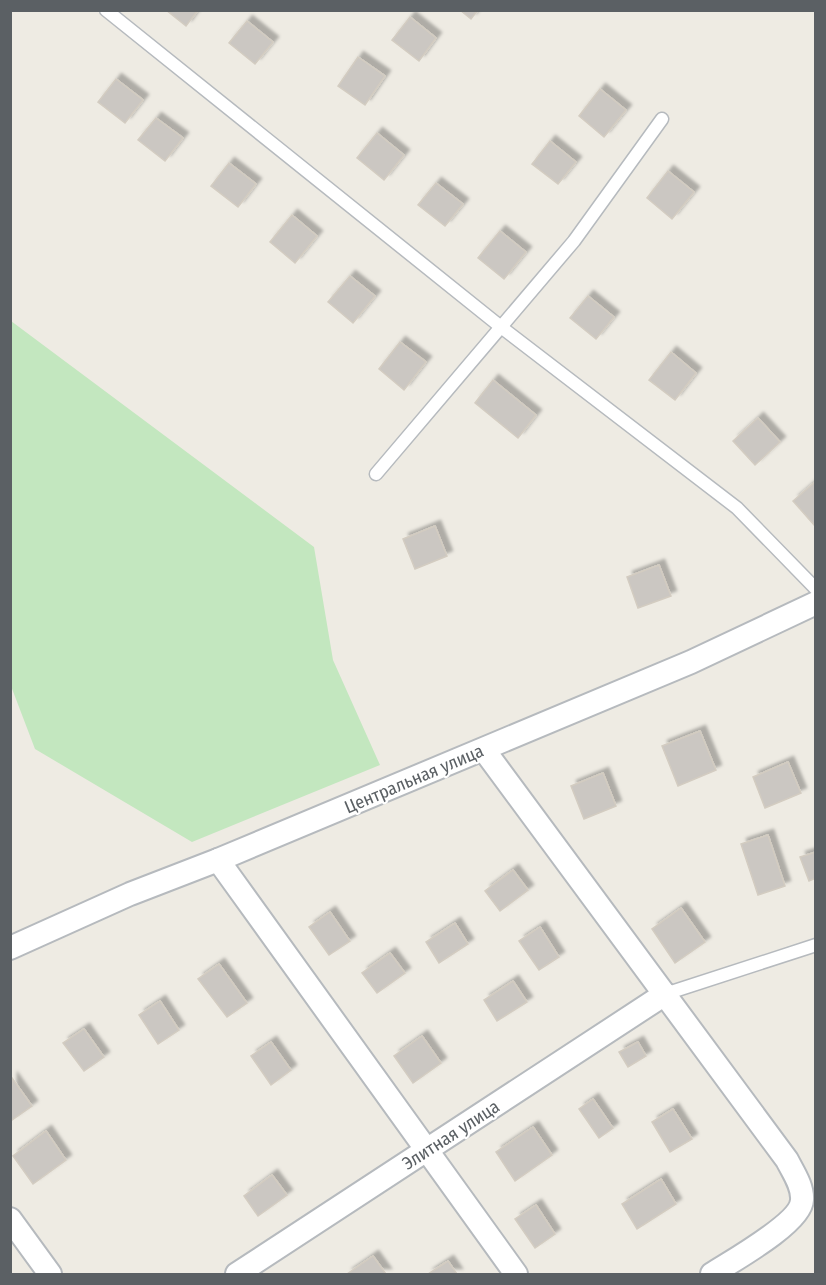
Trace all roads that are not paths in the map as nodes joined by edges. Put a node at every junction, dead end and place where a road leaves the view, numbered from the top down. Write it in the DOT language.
graph roads {
  1 [pos="106,10"];
  2 [pos="662,119"];
  3 [pos="501,327"];
  4 [pos="376,474"];
  5 [pos="816,589"];
  6 [pos="816,603"];
  7 [pos="484,750"];
  8 [pos="218,860"];
  9 [pos="816,945"];
  10 [pos="10,948"];
  11 [pos="665,994"];
  12 [pos="427,1151"];
  13 [pos="10,1219"];
  14 [pos="50,1275"];
  15 [pos="237,1275"];
  16 [pos="516,1275"];
  17 [pos="712,1275"];
  1 -- 3 [label="lane"];
  2 -- 3 [label="lane"];
  3 -- 4 [label="lane"];
  3 -- 5 [label="lane"];
  6 -- 7 [label="street, Центральная улица"];
  7 -- 8 [label="street, Центральная улица"];
  7 -- 11 [label="street"];
  8 -- 10 [label="street, Центральная улица"];
  8 -- 12 [label="street"];
  9 -- 11 [label="lane"];
  11 -- 12 [label="street, Элитная улица"];
  11 -- 17 [label="street"];
  12 -- 15 [label="street, Элитная улица"];
  12 -- 16 [label="street"];
  13 -- 14 [label="street"];
}
